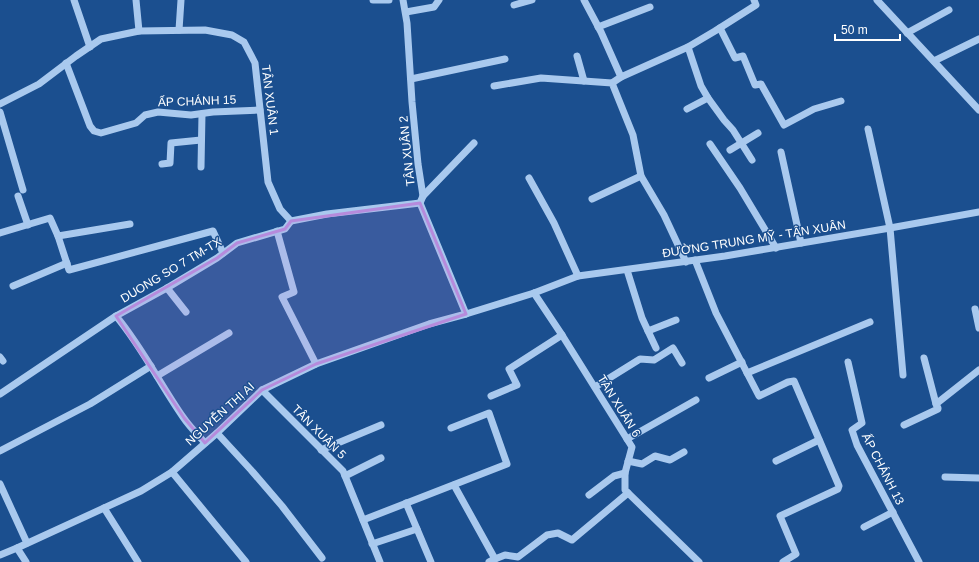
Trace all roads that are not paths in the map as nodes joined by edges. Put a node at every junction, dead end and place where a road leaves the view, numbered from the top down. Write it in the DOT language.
graph roads {
  1 [pos="74,0"];
  2 [pos="136,0"];
  3 [pos="181,0"];
  4 [pos="373,0"];
  5 [pos="389,0"];
  6 [pos="403,0"];
  7 [pos="439,0"];
  8 [pos="532,0"];
  9 [pos="584,0"];
  10 [pos="754,0"];
  11 [pos="877,0"];
  12 [pos="514,5"];
  13 [pos="650,7"];
  14 [pos="949,10"];
  15 [pos="406,12"];
  16 [pos="598,27"];
  17 [pos="720,28"];
  18 [pos="179,30"];
  19 [pos="139,31"];
  20 [pos="907,33"];
  21 [pos="979,39"];
  22 [pos="90,47"];
  23 [pos="688,47"];
  24 [pos="578,56"];
  25 [pos="505,59"];
  26 [pos="934,61"];
  27 [pos="66,63"];
  28 [pos="621,77"];
  29 [pos="411,79"];
  30 [pos="584,81"];
  31 [pos="612,83"];
  32 [pos="494,86"];
  33 [pos="708,98"];
  34 [pos="840,101"];
  35 [pos="0,104"];
  36 [pos="687,109"];
  37 [pos="260,110"];
  38 [pos="979,110"];
  39 [pos="0,112"];
  40 [pos="202,114"];
  41 [pos="868,129"];
  42 [pos="758,134"];
  43 [pos="201,140"];
  44 [pos="474,143"];
  45 [pos="741,143"];
  46 [pos="710,144"];
  47 [pos="730,150"];
  48 [pos="781,152"];
  49 [pos="752,160"];
  50 [pos="162,164"];
  51 [pos="201,167"];
  52 [pos="641,176"];
  53 [pos="529,178"];
  54 [pos="422,199"];
  55 [pos="592,199"];
  56 [pos="979,213"];
  57 [pos="291,221"];
  58 [pos="130,224"];
  59 [pos="28,225"];
  60 [pos="890,228"];
  61 [pos="277,231"];
  62 [pos="0,233"];
  63 [pos="58,236"];
  64 [pos="801,244"];
  65 [pos="776,248"];
  66 [pos="223,253"];
  67 [pos="695,260"];
  68 [pos="686,262"];
  69 [pos="67,263"];
  70 [pos="627,270"];
  71 [pos="578,276"];
  72 [pos="14,286"];
  73 [pos="168,288"];
  74 [pos="534,293"];
  75 [pos="975,309"];
  76 [pos="186,312"];
  77 [pos="466,314"];
  78 [pos="116,316"];
  79 [pos="676,320"];
  80 [pos="870,322"];
  81 [pos="979,328"];
  82 [pos="648,331"];
  83 [pos="229,333"];
  84 [pos="562,335"];
  85 [pos="656,348"];
  86 [pos="924,358"];
  87 [pos="742,362"];
  88 [pos="848,362"];
  89 [pos="682,363"];
  90 [pos="316,364"];
  91 [pos="151,366"];
  92 [pos="979,370"];
  93 [pos="747,373"];
  94 [pos="903,375"];
  95 [pos="157,376"];
  96 [pos="709,378"];
  97 [pos="595,387"];
  98 [pos="262,390"];
  99 [pos="0,394"];
  100 [pos="491,396"];
  101 [pos="696,400"];
  102 [pos="936,404"];
  103 [pos="904,425"];
  104 [pos="381,426"];
  105 [pos="452,428"];
  106 [pos="217,433"];
  107 [pos="627,439"];
  108 [pos="819,440"];
  109 [pos="205,443"];
  110 [pos="321,450"];
  111 [pos="0,451"];
  112 [pos="684,452"];
  113 [pos="381,458"];
  114 [pos="628,461"];
  115 [pos="776,461"];
  116 [pos="172,472"];
  117 [pos="625,473"];
  118 [pos="345,476"];
  119 [pos="945,477"];
  120 [pos="979,478"];
  121 [pos="0,484"];
  122 [pos="454,485"];
  123 [pos="628,493"];
  124 [pos="589,495"];
  125 [pos="406,503"];
  126 [pos="104,508"];
  127 [pos="893,512"];
  128 [pos="363,520"];
  129 [pos="864,527"];
  130 [pos="416,529"];
  131 [pos="27,543"];
  132 [pos="372,544"];
  133 [pos="17,548"];
  134 [pos="0,554"];
  135 [pos="322,558"];
  136 [pos="492,561"];
  137 [pos="26,562"];
  138 [pos="138,562"];
  139 [pos="246,562"];
  140 [pos="380,562"];
  141 [pos="431,562"];
  142 [pos="699,562"];
  143 [pos="783,562"];
  144 [pos="919,562"];
  1 -- 22 [label="street"];
  2 -- 19 [label="street"];
  3 -- 18 [label="street"];
  4 -- 5 [label="street"];
  6 -- 15 [label="street, TÂN XUÂN 2"];
  7 -- 15 [label="street"];
  8 -- 12 [label="street"];
  9 -- 16 [label="street"];
  10 -- 17 [label="street"];
  11 -- 20 [label="street"];
  13 -- 16 [label="street"];
  14 -- 20 [label="street"];
  15 -- 29 [label="street, TÂN XUÂN 2"];
  16 -- 28 [label="street"];
  17 -- 23 [label="street"];
  17 -- 34 [label="street"];
  18 -- 19 [label="street, TÂN XUÂN 1"];
  18 -- 37 [label="street, TÂN XUÂN 1"];
  19 -- 22 [label="street, TÂN XUÂN 1"];
  20 -- 26 [label="street"];
  21 -- 26 [label="street"];
  22 -- 27 [label="street, TÂN XUÂN 1"];
  23 -- 28 [label="street"];
  23 -- 33 [label="street"];
  24 -- 30 [label="street"];
  25 -- 29 [label="street"];
  26 -- 38 [label="street"];
  27 -- 35 [label="street, TÂN XUÂN 1"];
  27 -- 40 [label="street, ẤP CHÁNH 15"];
  28 -- 31 [label="street"];
  29 -- 54 [label="street, TÂN XUÂN 2"];
  30 -- 31 [label="street"];
  30 -- 32 [label="street"];
  31 -- 52 [label="street"];
  33 -- 36 [label="street"];
  33 -- 45 [label="street"];
  37 -- 40 [label="street, ẤP CHÁNH 15"];
  37 -- 57 [label="street, TÂN XUÂN 1"];
  39 -- 59 [label="street"];
  40 -- 43 [label="street"];
  41 -- 60 [label="street"];
  42 -- 45 [label="street"];
  43 -- 50 [label="street"];
  43 -- 51 [label="street"];
  44 -- 54 [label="street"];
  45 -- 47 [label="street"];
  45 -- 49 [label="street"];
  46 -- 65 [label="street"];
  48 -- 64 [label="street"];
  52 -- 55 [label="street"];
  52 -- 68 [label="street"];
  53 -- 71 [label="street"];
  54 -- 57 [label="street"];
  54 -- 77 [label="street, TÂN XUÂN 2"];
  56 -- 60 [label="street, ĐƯỜNG TRUNG MỸ - TÂN XUÂN"];
  57 -- 61 [label="street, DUONG SO 7 TM-TX"];
  58 -- 63 [label="street"];
  59 -- 62 [label="street"];
  59 -- 63 [label="street"];
  60 -- 64 [label="street, ĐƯỜNG TRUNG MỸ - TÂN XUÂN"];
  60 -- 94 [label="street"];
  61 -- 66 [label="street, DUONG SO 7 TM-TX"];
  61 -- 90 [label="street"];
  63 -- 69 [label="street"];
  64 -- 65 [label="street, ĐƯỜNG TRUNG MỸ - TÂN XUÂN"];
  65 -- 67 [label="street, ĐƯỜNG TRUNG MỸ - TÂN XUÂN"];
  66 -- 69 [label="street"];
  66 -- 73 [label="street, DUONG SO 7 TM-TX"];
  67 -- 68 [label="street, ĐƯỜNG TRUNG MỸ - TÂN XUÂN"];
  67 -- 87 [label="street"];
  68 -- 70 [label="street, ĐƯỜNG TRUNG MỸ - TÂN XUÂN"];
  69 -- 72 [label="street"];
  70 -- 71 [label="street, ĐƯỜNG TRUNG MỸ - TÂN XUÂN"];
  70 -- 82 [label="street"];
  71 -- 74 [label="street, ĐƯỜNG TRUNG MỸ - TÂN XUÂN"];
  73 -- 76 [label="street"];
  73 -- 78 [label="street, DUONG SO 7 TM-TX"];
  74 -- 77 [label="street, NGUYỄN THỊ AI"];
  74 -- 84 [label="street, TÂN XUÂN 6"];
  75 -- 81 [label="street"];
  77 -- 90 [label="street, NGUYỄN THỊ AI"];
  78 -- 91 [label="street, DUONG SO 7 TM-TX"];
  78 -- 99 [label="street"];
  79 -- 82 [label="street"];
  80 -- 93 [label="street"];
  82 -- 85 [label="street"];
  83 -- 95 [label="street"];
  84 -- 97 [label="street, TÂN XUÂN 6"];
  84 -- 100 [label="street"];
  86 -- 102 [label="street"];
  87 -- 93 [label="street"];
  87 -- 96 [label="street"];
  88 -- 127 [label="street, ẤP CHÁNH 13"];
  89 -- 97 [label="street"];
  90 -- 98 [label="street, NGUYỄN THỊ AI"];
  91 -- 95 [label="street, DUONG SO 7 TM-TX"];
  91 -- 111 [label="street"];
  92 -- 102 [label="street"];
  93 -- 108 [label="street"];
  95 -- 109 [label="street, DUONG SO 7 TM-TX"];
  97 -- 107 [label="street, TÂN XUÂN 6"];
  98 -- 106 [label="street, NGUYỄN THỊ AI"];
  98 -- 110 [label="street, TÂN XUÂN 5"];
  101 -- 107 [label="street"];
  102 -- 103 [label="street"];
  104 -- 110 [label="street"];
  105 -- 122 [label="street"];
  106 -- 109 [label="street, NGUYỄN THỊ AI"];
  106 -- 135 [label="street"];
  107 -- 114 [label="street, TÂN XUÂN 6"];
  108 -- 115 [label="street"];
  108 -- 143 [label="street"];
  109 -- 116 [label="street, NGUYỄN THỊ AI"];
  110 -- 118 [label="street, TÂN XUÂN 5"];
  112 -- 114 [label="street"];
  113 -- 118 [label="street"];
  114 -- 117 [label="street, TÂN XUÂN 6"];
  116 -- 126 [label="street, NGUYỄN THỊ AI"];
  116 -- 139 [label="street"];
  117 -- 123 [label="street, TÂN XUÂN 6"];
  117 -- 124 [label="street"];
  118 -- 128 [label="street, TÂN XUÂN 5"];
  119 -- 120 [label="street"];
  121 -- 131 [label="street"];
  122 -- 125 [label="street"];
  122 -- 136 [label="street"];
  123 -- 136 [label="street"];
  123 -- 142 [label="street"];
  125 -- 128 [label="street"];
  125 -- 130 [label="street"];
  126 -- 131 [label="street, NGUYỄN THỊ AI"];
  126 -- 138 [label="street"];
  127 -- 129 [label="street"];
  127 -- 144 [label="street, ẤP CHÁNH 13"];
  128 -- 132 [label="street, TÂN XUÂN 5"];
  130 -- 132 [label="street"];
  130 -- 141 [label="street"];
  131 -- 133 [label="street, NGUYỄN THỊ AI"];
  132 -- 140 [label="street, TÂN XUÂN 5"];
  133 -- 134 [label="street, NGUYỄN THỊ AI"];
  133 -- 137 [label="street"];
}
